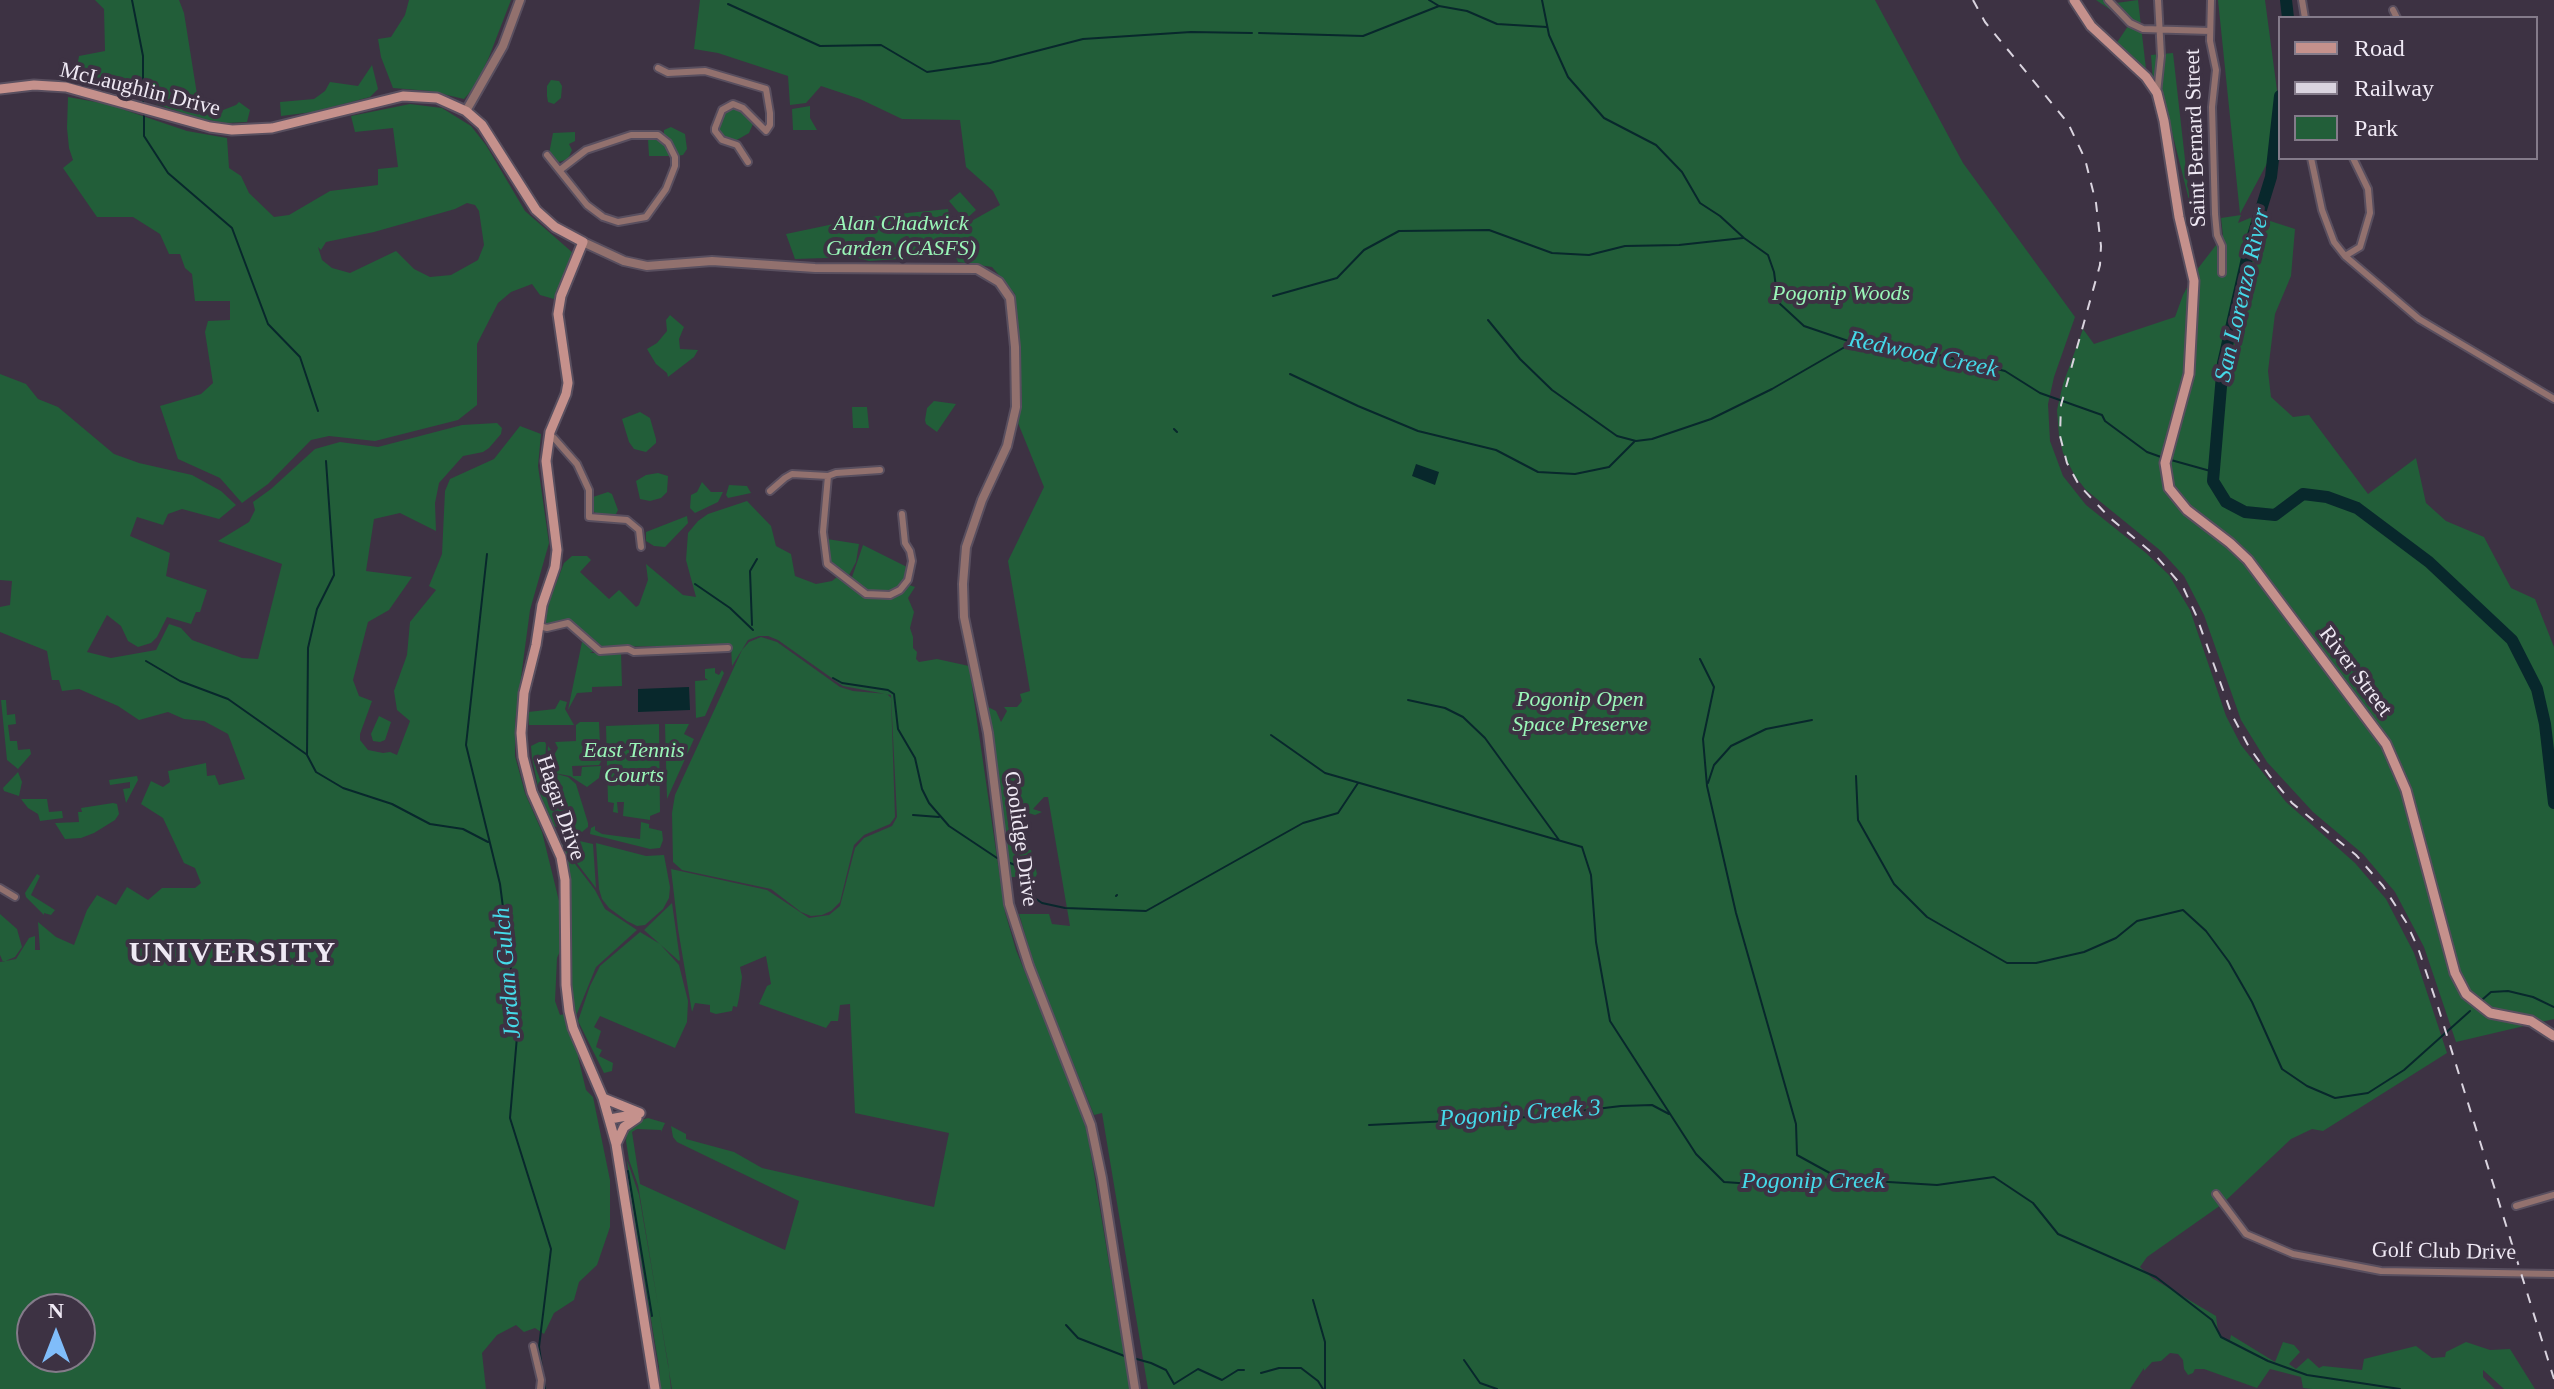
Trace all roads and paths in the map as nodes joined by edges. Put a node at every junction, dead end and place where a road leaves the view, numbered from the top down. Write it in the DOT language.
graph roads {
  1 [pos="520,0"];
  2 [pos="2074,0"];
  3 [pos="2108,0"];
  4 [pos="2158,0"];
  5 [pos="2211,0"];
  6 [pos="2393,10"];
  7 [pos="2396,16"];
  8 [pos="2159,30"];
  9 [pos="2210,31"];
  10 [pos="658,68"];
  11 [pos="0,89"];
  12 [pos="2157,93"];
  13 [pos="466,111"];
  14 [pos="547,155"];
  15 [pos="2311,160"];
  16 [pos="2354,160"];
  17 [pos="748,162"];
  18 [pos="560,170"];
  19 [pos="583,242"];
  20 [pos="2345,256"];
  21 [pos="2222,273"];
  22 [pos="1005,289"];
  23 [pos="2554,399"];
  24 [pos="554,438"];
  25 [pos="880,470"];
  26 [pos="828,476"];
  27 [pos="770,491"];
  28 [pos="902,514"];
  29 [pos="641,547"];
  30 [pos="539,626"];
  31 [pos="728,648"];
  32 [pos="0,888"];
  33 [pos="15,897"];
  34 [pos="2554,1036"];
  35 [pos="603,1098"];
  36 [pos="638,1116"];
  37 [pos="610,1119"];
  38 [pos="616,1144"];
  39 [pos="2216,1194"];
  40 [pos="2554,1195"];
  41 [pos="2516,1206"];
  42 [pos="2554,1274"];
  43 [pos="533,1346"];
  44 [pos="540,1389"];
  45 [pos="655,1389"];
  46 [pos="1135,1389"];
  1 -- 13 [label="street"];
  2 -- 12 [label="main road"];
  3 -- 8 [label="street"];
  4 -- 8 [label="street"];
  5 -- 9 [label="street, Saint Bernard Street"];
  6 -- 7 [label="street"];
  8 -- 9 [label="street"];
  8 -- 12 [label="street"];
  9 -- 21 [label="street, Saint Bernard Street"];
  10 -- 17 [label="street"];
  11 -- 13 [label="main road, McLaughlin Drive"];
  12 -- 34 [label="main road, River Street"];
  13 -- 19 [label="main road, McLaughlin Drive"];
  14 -- 18 [label="street"];
  15 -- 20 [label="street"];
  16 -- 20 [label="street"];
  18 -- 18 [label="street"];
  19 -- 22 [label="street, McLaughlin Drive"];
  19 -- 30 [label="main road, Hagar Drive"];
  20 -- 23 [label="street"];
  22 -- 46 [label="street, Coolidge Drive"];
  24 -- 29 [label="street"];
  25 -- 26 [label="street"];
  26 -- 27 [label="street"];
  26 -- 28 [label="street"];
  30 -- 31 [label="street"];
  30 -- 35 [label="main road, Hagar Drive"];
  32 -- 33 [label="street"];
  35 -- 36 [label="main road"];
  35 -- 37 [label="main road, Hagar Drive"];
  36 -- 37 [label="main road"];
  36 -- 38 [label="main road"];
  37 -- 38 [label="main road, Hagar Drive"];
  38 -- 45 [label="main road, Hagar Drive"];
  39 -- 42 [label="street, Golf Club Drive"];
  40 -- 41 [label="street"];
  43 -- 44 [label="street"];
}
